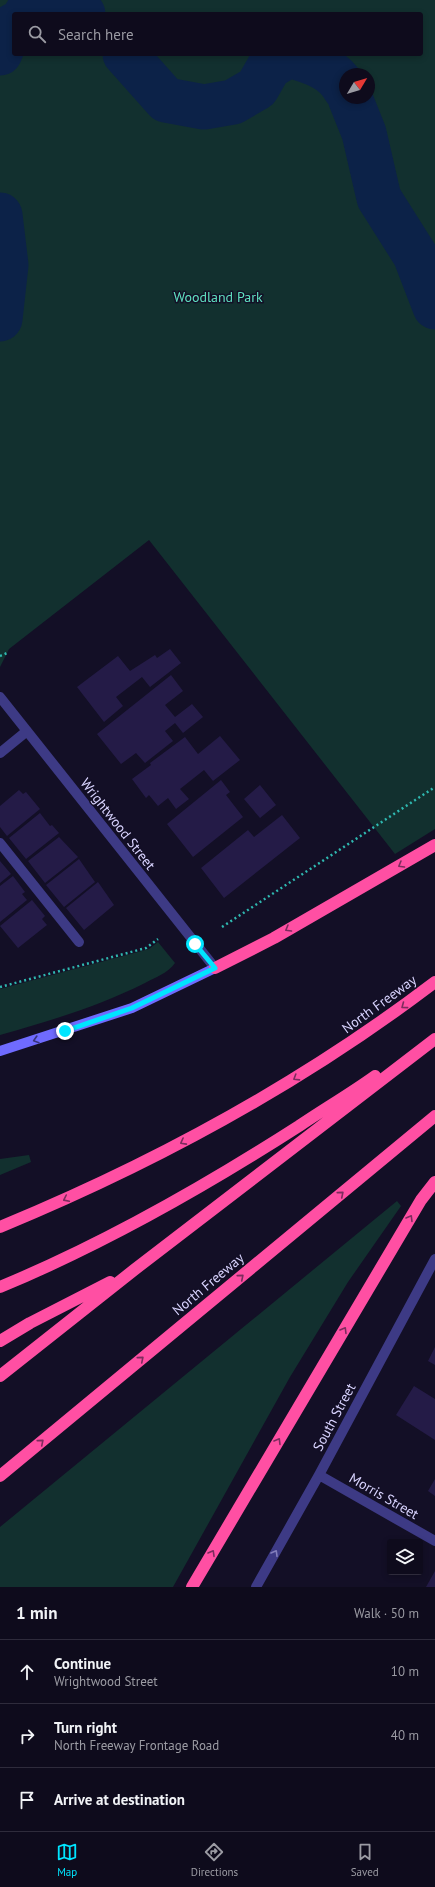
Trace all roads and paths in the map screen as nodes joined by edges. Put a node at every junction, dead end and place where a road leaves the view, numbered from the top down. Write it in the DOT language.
graph roads {
  1 [pos="7,653"];
  2 [pos="0,656"];
  3 [pos="0,697"];
  4 [pos="27,731"];
  5 [pos="0,753"];
  6 [pos="435,787"];
  7 [pos="0,843"];
  8 [pos="435,845"];
  9 [pos="222,927"];
  10 [pos="158,939"];
  11 [pos="79,942"];
  12 [pos="215,968"];
  13 [pos="435,982"];
  14 [pos="0,987"];
  15 [pos="435,1034"];
  16 [pos="435,1039"];
  17 [pos="0,1050"];
  18 [pos="435,1116"];
  19 [pos="435,1182"];
  20 [pos="0,1227"];
  21 [pos="435,1260"];
  22 [pos="134,1270"];
  23 [pos="0,1287"];
  24 [pos="0,1341"];
  25 [pos="0,1376"];
  26 [pos="319,1475"];
  27 [pos="0,1476"];
  28 [pos="435,1542"];
  29 [pos="192,1587"];
  30 [pos="256,1587"];
  1 -- 2 [label="path"];
  3 -- 4 [label="street, Wrightwood Street"];
  4 -- 5 [label="street"];
  4 -- 12 [label="street, Wrightwood Street"];
  6 -- 9 [label="path"];
  7 -- 11 [label="street"];
  8 -- 12 [label="highway, one-way"];
  10 -- 14 [label="path"];
  12 -- 17 [label="main road, one-way"];
  13 -- 20 [label="highway, North Freeway, one-way"];
  15 -- 23 [label="highway"];
  16 -- 22 [label="highway"];
  27 -- 18 [label="highway, North Freeway, one-way"];
  29 -- 19 [label="highway, one-way"];
  21 -- 26 [label="street, South Street"];
  22 -- 24 [label="highway"];
  22 -- 25 [label="highway"];
  26 -- 28 [label="street, Morris Street"];
  30 -- 26 [label="street, South Street, one-way"];
}
